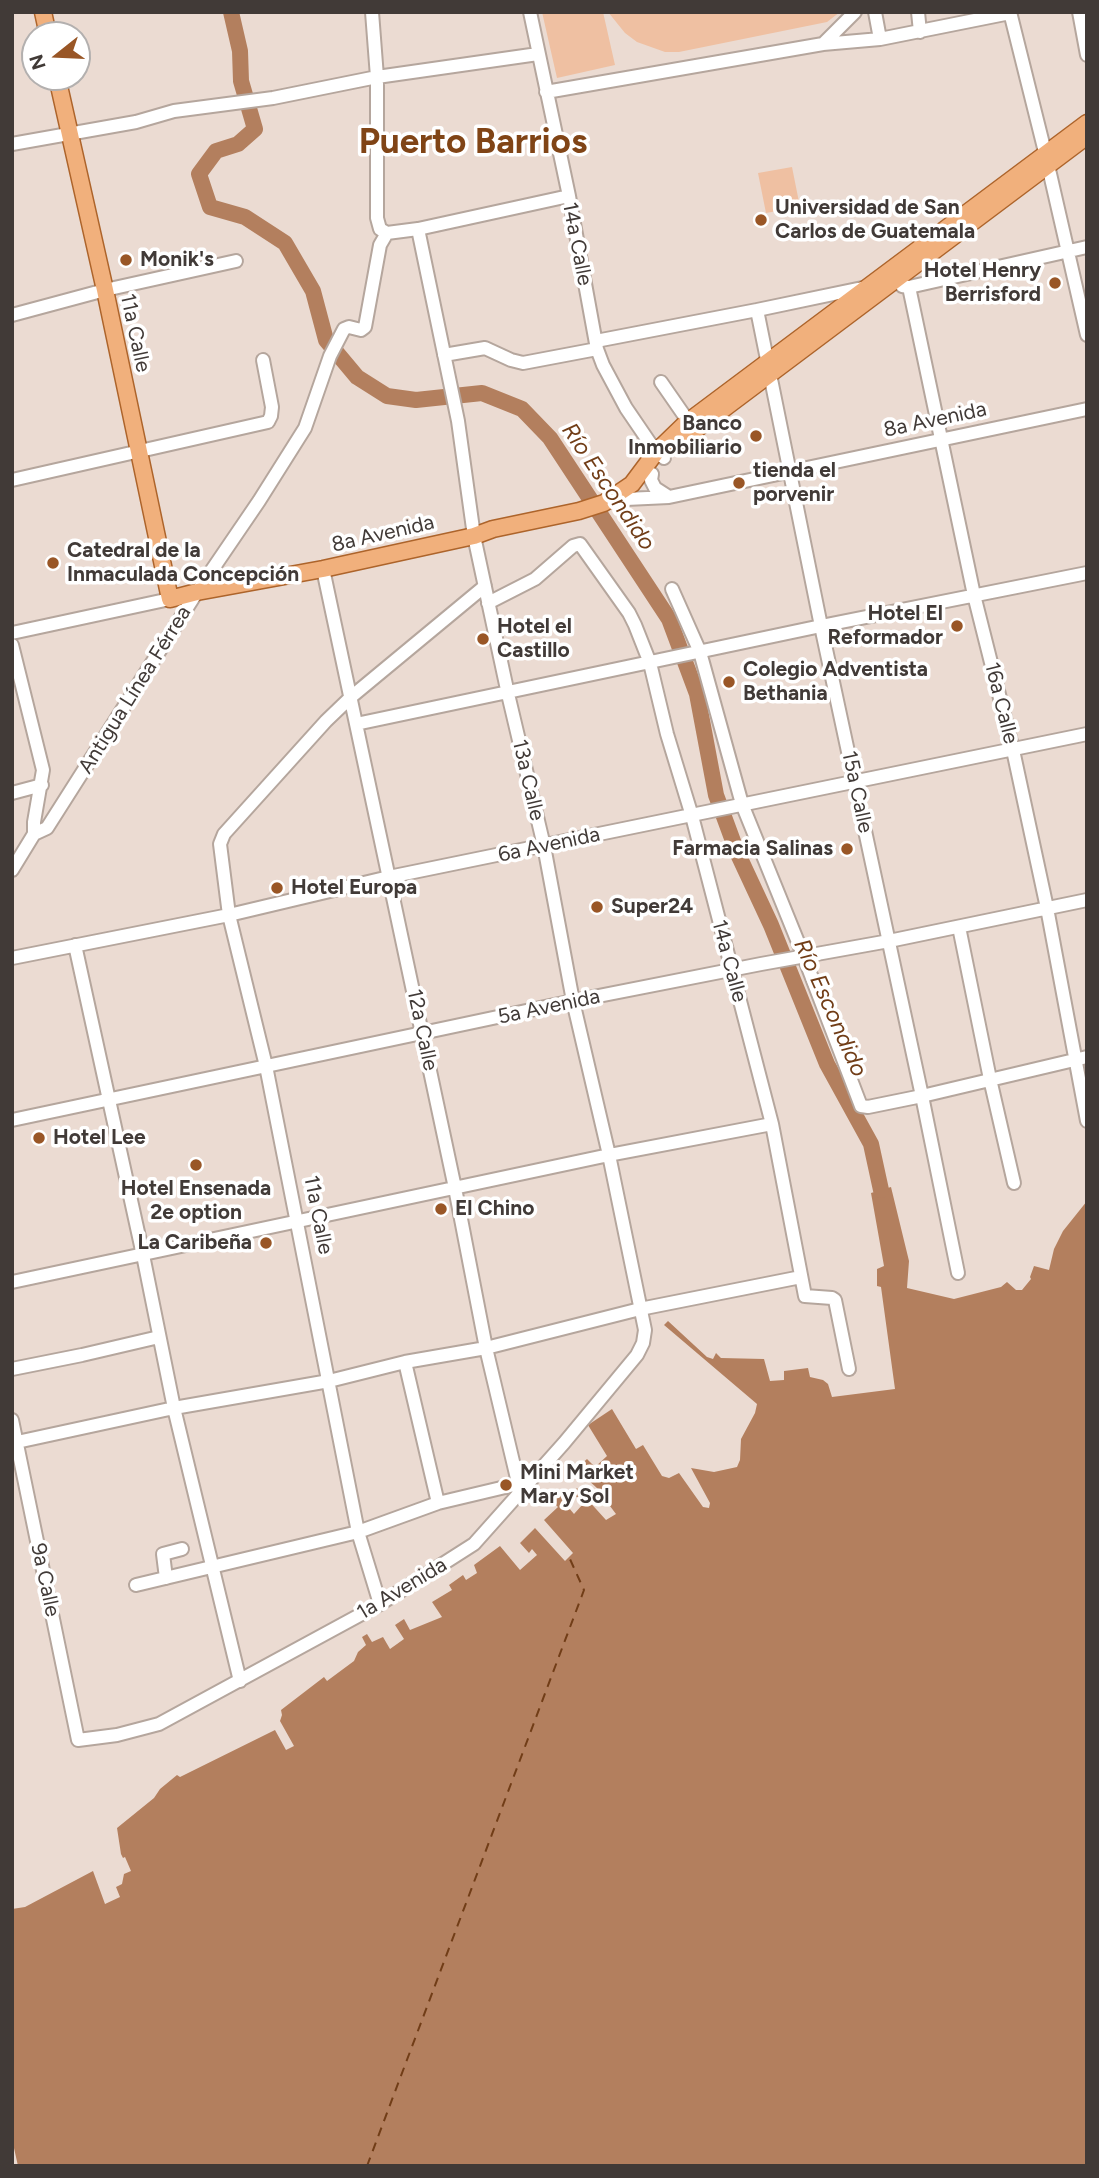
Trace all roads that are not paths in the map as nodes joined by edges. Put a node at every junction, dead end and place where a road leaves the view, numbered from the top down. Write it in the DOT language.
graph roads {
  1 [pos="372,12"];
  2 [pos="530,12"];
  3 [pos="855,12"];
  4 [pos="875,12"];
  5 [pos="918,12"];
  6 [pos="1079,12"];
  7 [pos="1010,13"];
  8 [pos="920,32"];
  9 [pos="880,39"];
  10 [pos="823,44"];
  11 [pos="538,54"];
  12 [pos="1087,55"];
  13 [pos="377,77"];
  14 [pos="60,91"];
  15 [pos="546,92"];
  16 [pos="1087,122"];
  17 [pos="69,135"];
  18 [pos="1087,136"];
  19 [pos="12,144"];
  20 [pos="1047,158"];
  21 [pos="569,197"];
  22 [pos="418,229"];
  23 [pos="387,233"];
  24 [pos="1087,247"];
  25 [pos="1068,251"];
  26 [pos="236,261"];
  27 [pos="890,285"];
  28 [pos="868,286"];
  29 [pos="909,286"];
  30 [pos="105,290"];
  31 [pos="757,310"];
  32 [pos="12,315"];
  33 [pos="1087,335"];
  34 [pos="596,345"];
  35 [pos="445,358"];
  36 [pos="263,360"];
  37 [pos="769,368"];
  38 [pos="661,382"];
  39 [pos="1087,409"];
  40 [pos="688,421"];
  41 [pos="942,440"];
  42 [pos="139,452"];
  43 [pos="660,455"];
  44 [pos="791,472"];
  45 [pos="652,474"];
  46 [pos="12,480"];
  47 [pos="669,497"];
  48 [pos="626,499"];
  49 [pos="605,507"];
  50 [pos="474,536"];
  51 [pos="323,569"];
  52 [pos="1087,573"];
  53 [pos="485,586"];
  54 [pos="672,589"];
  55 [pos="197,592"];
  56 [pos="974,595"];
  57 [pos="170,599"];
  58 [pos="488,603"];
  59 [pos="821,626"];
  60 [pos="12,633"];
  61 [pos="12,645"];
  62 [pos="697,653"];
  63 [pos="650,663"];
  64 [pos="508,694"];
  65 [pos="351,697"];
  66 [pos="356,724"];
  67 [pos="1087,734"];
  68 [pos="1013,750"];
  69 [pos="855,782"];
  70 [pos="42,785"];
  71 [pos="12,793"];
  72 [pos="741,805"];
  73 [pos="696,815"];
  74 [pos="34,834"];
  75 [pos="544,846"];
  76 [pos="12,870"];
  77 [pos="389,877"];
  78 [pos="1087,900"];
  79 [pos="1047,908"];
  80 [pos="229,915"];
  81 [pos="959,927"];
  82 [pos="889,941"];
  83 [pos="75,945"];
  84 [pos="12,958"];
  85 [pos="799,958"];
  86 [pos="731,971"];
  87 [pos="573,1001"];
  88 [pos="422,1034"];
  89 [pos="1081,1058"];
  90 [pos="266,1066"];
  91 [pos="990,1079"];
  92 [pos="922,1096"];
  93 [pos="109,1100"];
  94 [pos="12,1120"];
  95 [pos="1087,1121"];
  96 [pos="772,1124"];
  97 [pos="609,1155"];
  98 [pos="1014,1183"];
  99 [pos="455,1188"];
  100 [pos="298,1222"];
  101 [pos="143,1255"];
  102 [pos="958,1273"];
  103 [pos="801,1277"];
  104 [pos="12,1283"];
  105 [pos="640,1309"];
  106 [pos="645,1330"];
  107 [pos="159,1337"];
  108 [pos="486,1348"];
  109 [pos="405,1362"];
  110 [pos="849,1368"];
  111 [pos="12,1369"];
  112 [pos="329,1381"];
  113 [pos="174,1408"];
  114 [pos="12,1420"];
  115 [pos="17,1442"];
  116 [pos="519,1488"];
  117 [pos="438,1503"];
  118 [pos="358,1532"];
  119 [pos="182,1549"];
  120 [pos="213,1568"];
  121 [pos="166,1578"];
  122 [pos="136,1585"];
  123 [pos="380,1604"];
  124 [pos="240,1681"];
  125 [pos="78,1740"];
  1 -- 13 [label="street"];
  2 -- 11 [label="street, 14a Calle"];
  3 -- 10 [label="street"];
  4 -- 9 [label="street"];
  5 -- 8 [label="street"];
  6 -- 12 [label="street"];
  7 -- 8 [label="street"];
  7 -- 20 [label="street"];
  8 -- 9 [label="street"];
  9 -- 10 [label="street"];
  10 -- 15 [label="street"];
  11 -- 13 [label="street"];
  11 -- 15 [label="street, 14a Calle"];
  13 -- 17 [label="street"];
  13 -- 23 [label="street"];
  14 -- 17 [label="main road, 11a Calle"];
  15 -- 21 [label="street, 14a Calle"];
  16 -- 20 [label="main road"];
  17 -- 19 [label="street"];
  17 -- 30 [label="main road, 11a Calle"];
  18 -- 20 [label="main road"];
  20 -- 25 [label="street"];
  20 -- 27 [label="main road"];
  20 -- 28 [label="main road"];
  21 -- 22 [label="street"];
  21 -- 34 [label="street, 14a Calle"];
  22 -- 23 [label="street"];
  22 -- 35 [label="street, 13a Calle"];
  23 -- 55 [label="street, Antigua Línea Férrea"];
  24 -- 25 [label="street"];
  25 -- 29 [label="street"];
  25 -- 33 [label="street"];
  26 -- 30 [label="street"];
  27 -- 28 [label="street"];
  27 -- 29 [label="street"];
  27 -- 37 [label="main road"];
  28 -- 31 [label="street"];
  28 -- 37 [label="main road"];
  29 -- 41 [label="street, 16a Calle"];
  30 -- 32 [label="street"];
  30 -- 42 [label="main road, 11a Calle"];
  31 -- 34 [label="street"];
  31 -- 37 [label="street, 15a Calle"];
  34 -- 35 [label="street"];
  34 -- 43 [label="street, 14a Calle"];
  35 -- 50 [label="street, 13a Calle"];
  36 -- 42 [label="street"];
  37 -- 40 [label="main road"];
  37 -- 43 [label="main road"];
  37 -- 44 [label="street, 15a Calle"];
  38 -- 40 [label="street"];
  39 -- 41 [label="street, 8a Avenida"];
  40 -- 43 [label="main road"];
  41 -- 44 [label="street, 8a Avenida"];
  41 -- 56 [label="street, 16a Calle"];
  42 -- 46 [label="street"];
  42 -- 57 [label="main road, 11a Calle"];
  43 -- 45 [label="main road, 8a Avenida"];
  43 -- 49 [label="main road, 8a Avenida"];
  44 -- 47 [label="street, 8a Avenida"];
  44 -- 59 [label="street, 15a Calle"];
  45 -- 47 [label="street"];
  45 -- 48 [label="main road, 8a Avenida"];
  47 -- 48 [label="street, 8a Avenida"];
  48 -- 49 [label="main road, 8a Avenida"];
  49 -- 50 [label="main road, 8a Avenida"];
  50 -- 51 [label="main road, 8a Avenida"];
  50 -- 53 [label="street, 13a Calle"];
  51 -- 55 [label="main road, 8a Avenida"];
  51 -- 65 [label="street, 12a Calle"];
  52 -- 56 [label="street"];
  53 -- 58 [label="street, 13a Calle"];
  53 -- 65 [label="street"];
  54 -- 62 [label="street"];
  55 -- 57 [label="main road, 8a Avenida"];
  55 -- 74 [label="street, Antigua Línea Férrea"];
  56 -- 59 [label="street"];
  56 -- 68 [label="street, 16a Calle"];
  57 -- 60 [label="street, 8a Avenida"];
  58 -- 63 [label="street, 14a Calle"];
  58 -- 64 [label="street, 13a Calle"];
  59 -- 62 [label="street"];
  59 -- 69 [label="street, 15a Calle"];
  61 -- 70 [label="street"];
  62 -- 63 [label="street"];
  62 -- 72 [label="street"];
  63 -- 64 [label="street"];
  63 -- 73 [label="street, 14a Calle"];
  64 -- 66 [label="street"];
  64 -- 75 [label="street, 13a Calle"];
  65 -- 66 [label="street, 12a Calle"];
  65 -- 80 [label="street, 11a Calle"];
  66 -- 77 [label="street, 12a Calle"];
  67 -- 68 [label="street, 6a Avenida"];
  68 -- 69 [label="street, 6a Avenida"];
  68 -- 79 [label="street, 16a Calle"];
  69 -- 72 [label="street, 6a Avenida"];
  69 -- 82 [label="street, 15a Calle"];
  70 -- 71 [label="street"];
  70 -- 74 [label="street"];
  72 -- 73 [label="street, 6a Avenida"];
  72 -- 85 [label="street"];
  73 -- 75 [label="street, 6a Avenida"];
  73 -- 86 [label="street, 14a Calle"];
  74 -- 76 [label="street, Antigua Línea Férrea"];
  75 -- 77 [label="street, 6a Avenida"];
  75 -- 87 [label="street, 13a Calle"];
  77 -- 80 [label="street, 6a Avenida"];
  77 -- 88 [label="street, 12a Calle"];
  78 -- 79 [label="street, 5a Avenida"];
  79 -- 81 [label="street, 5a Avenida"];
  79 -- 89 [label="street, 16a Calle"];
  80 -- 83 [label="street, 6a Avenida"];
  80 -- 90 [label="street, 11a Calle"];
  81 -- 82 [label="street, 5a Avenida"];
  81 -- 91 [label="street"];
  82 -- 85 [label="street, 5a Avenida"];
  82 -- 92 [label="street, 15a Calle"];
  83 -- 84 [label="street, 6a Avenida"];
  83 -- 93 [label="street"];
  85 -- 86 [label="street, 5a Avenida"];
  85 -- 92 [label="street"];
  86 -- 87 [label="street, 5a Avenida"];
  86 -- 96 [label="street, 14a Calle"];
  87 -- 88 [label="street, 5a Avenida"];
  87 -- 97 [label="street, 13a Calle"];
  88 -- 90 [label="street, 5a Avenida"];
  88 -- 99 [label="street, 12a Calle"];
  89 -- 91 [label="street"];
  89 -- 95 [label="street, 16a Calle"];
  90 -- 93 [label="street, 5a Avenida"];
  90 -- 100 [label="street, 11a Calle"];
  91 -- 92 [label="street"];
  91 -- 98 [label="street"];
  92 -- 102 [label="street, 15a Calle"];
  93 -- 94 [label="street, 5a Avenida"];
  93 -- 101 [label="street"];
  96 -- 97 [label="street"];
  96 -- 103 [label="street, 14a Calle"];
  97 -- 99 [label="street"];
  97 -- 105 [label="street, 13a Calle"];
  99 -- 100 [label="street"];
  99 -- 108 [label="street, 12a Calle"];
  100 -- 101 [label="street"];
  100 -- 112 [label="street, 11a Calle"];
  101 -- 104 [label="street"];
  101 -- 107 [label="street"];
  103 -- 105 [label="street"];
  103 -- 110 [label="street"];
  105 -- 106 [label="street, 13a Calle"];
  105 -- 108 [label="street"];
  106 -- 116 [label="street, 1a Avenida"];
  107 -- 111 [label="street"];
  107 -- 113 [label="street"];
  108 -- 109 [label="street"];
  108 -- 116 [label="street, 12a Calle"];
  109 -- 112 [label="street"];
  109 -- 117 [label="street"];
  112 -- 113 [label="street"];
  112 -- 118 [label="street, 11a Calle"];
  113 -- 115 [label="street"];
  113 -- 120 [label="street"];
  114 -- 115 [label="street, 9a Calle"];
  115 -- 125 [label="street, 9a Calle"];
  116 -- 117 [label="street"];
  116 -- 123 [label="street, 1a Avenida"];
  117 -- 118 [label="street"];
  118 -- 120 [label="street"];
  118 -- 123 [label="street, 11a Calle"];
  119 -- 121 [label="street"];
  120 -- 121 [label="street"];
  120 -- 124 [label="street"];
  121 -- 122 [label="street"];
  123 -- 124 [label="street, 1a Avenida"];
  124 -- 125 [label="street, 1a Avenida"];
}
